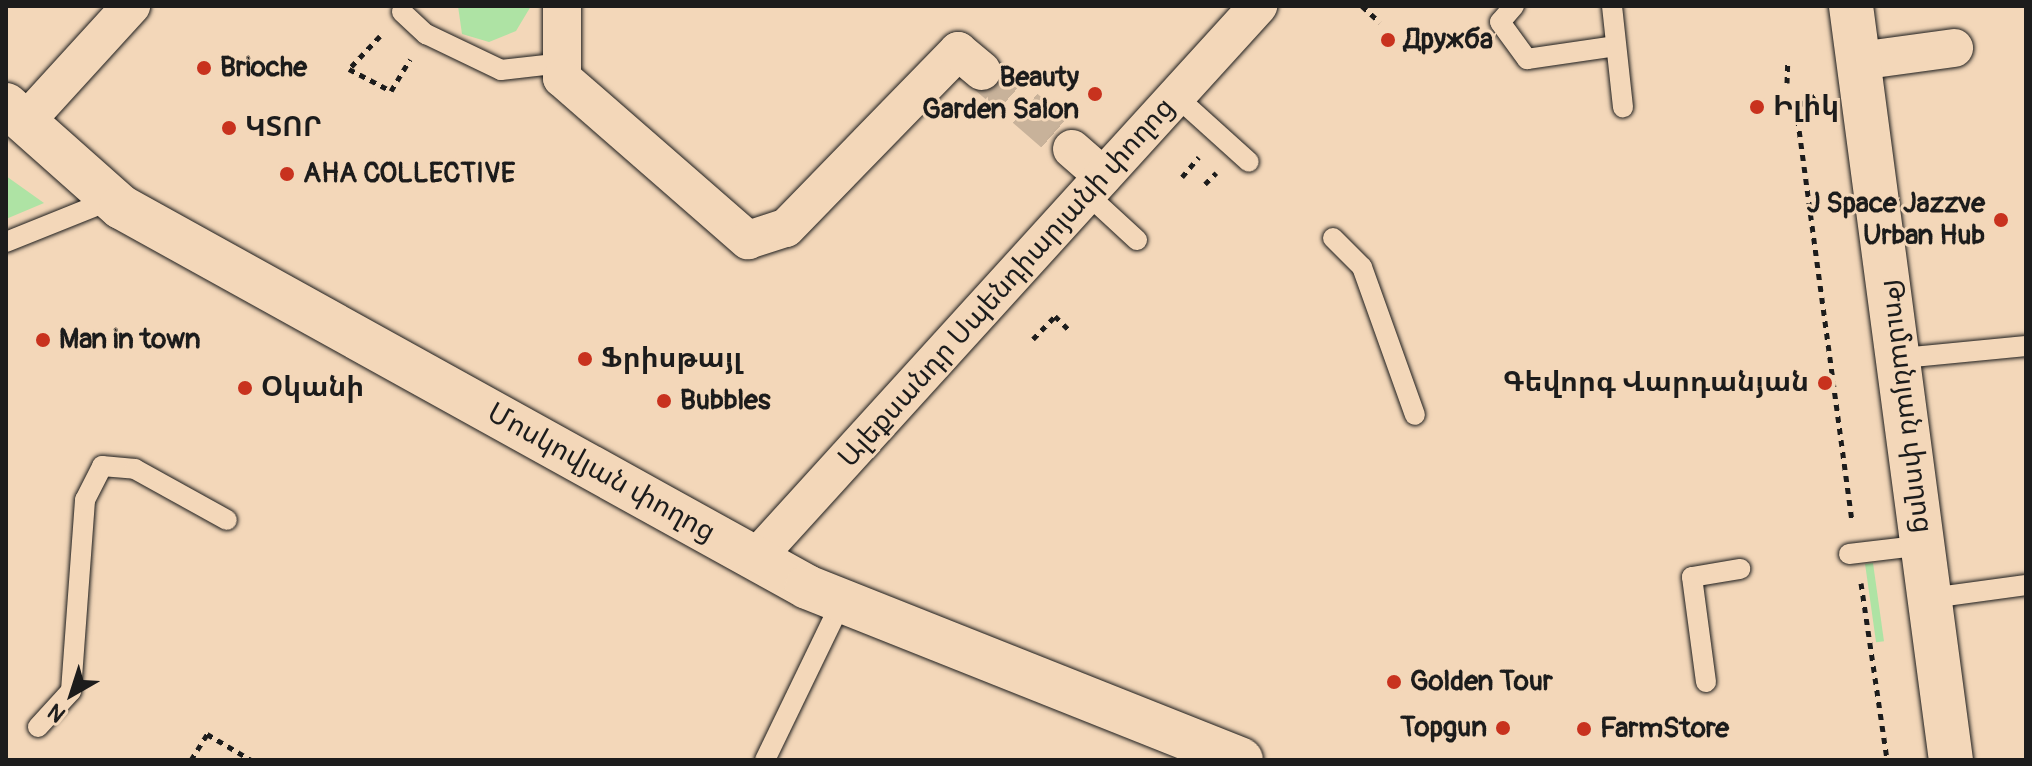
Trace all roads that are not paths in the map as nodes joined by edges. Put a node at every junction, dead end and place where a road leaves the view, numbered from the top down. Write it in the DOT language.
graph roads {
  1 [pos="131,6"];
  2 [pos="562,6"];
  3 [pos="1258,6"];
  4 [pos="1514,6"];
  5 [pos="1612,6"];
  6 [pos="1851,6"];
  7 [pos="402,12"];
  8 [pos="1616,46"];
  9 [pos="1954,48"];
  10 [pos="1859,61"];
  11 [pos="562,63"];
  12 [pos="982,71"];
  13 [pos="1176,96"];
  14 [pos="1623,107"];
  15 [pos="16,113"];
  16 [pos="1072,149"];
  17 [pos="1249,162"];
  18 [pos="1095,185"];
  19 [pos="113,199"];
  20 [pos="1333,238"];
  21 [pos="1137,240"];
  22 [pos="6,242"];
  23 [pos="2026,346"];
  24 [pos="1902,358"];
  25 [pos="1415,415"];
  26 [pos="227,520"];
  27 [pos="1925,545"];
  28 [pos="755,559"];
  29 [pos="1854,560"];
  30 [pos="1740,569"];
  31 [pos="2026,585"];
  32 [pos="1931,598"];
  33 [pos="841,603"];
  34 [pos="1706,682"];
  35 [pos="38,727"];
  36 [pos="765,760"];
  37 [pos="1241,760"];
  38 [pos="1951,760"];
  1 -- 15 [label="street"];
  2 -- 11 [label="street"];
  3 -- 13 [label="street, Ալեքսանդր Սպենդիարյանի փողոց"];
  4 -- 8 [label="lane"];
  5 -- 8 [label="lane"];
  6 -- 10 [label="main road, Թումանյան փողոց"];
  7 -- 11 [label="lane"];
  8 -- 14 [label="lane"];
  9 -- 10 [label="street"];
  10 -- 24 [label="main road, Թումանյան փողոց"];
  11 -- 12 [label="street"];
  13 -- 17 [label="lane"];
  13 -- 18 [label="street, Ալեքսանդր Սպենդիարյանի փողոց"];
  15 -- 19 [label="main road, Մոսկովյան փողոց"];
  16 -- 18 [label="street"];
  18 -- 21 [label="lane"];
  18 -- 28 [label="street, Ալեքսանդր Սպենդիարյանի փողոց"];
  19 -- 22 [label="lane"];
  19 -- 28 [label="main road, Մոսկովյան փողոց"];
  20 -- 25 [label="lane"];
  23 -- 24 [label="lane"];
  24 -- 27 [label="main road, Թումանյան փողոց"];
  26 -- 35 [label="lane"];
  27 -- 29 [label="lane"];
  27 -- 32 [label="main road, Թումանյան փողոց"];
  28 -- 33 [label="main road, Մոսկովյան փողոց"];
  30 -- 34 [label="lane"];
  31 -- 32 [label="lane"];
  32 -- 38 [label="main road, Թումանյան փողոց"];
  33 -- 36 [label="lane"];
  33 -- 37 [label="main road, Մոսկովյան փողոց"];
}
